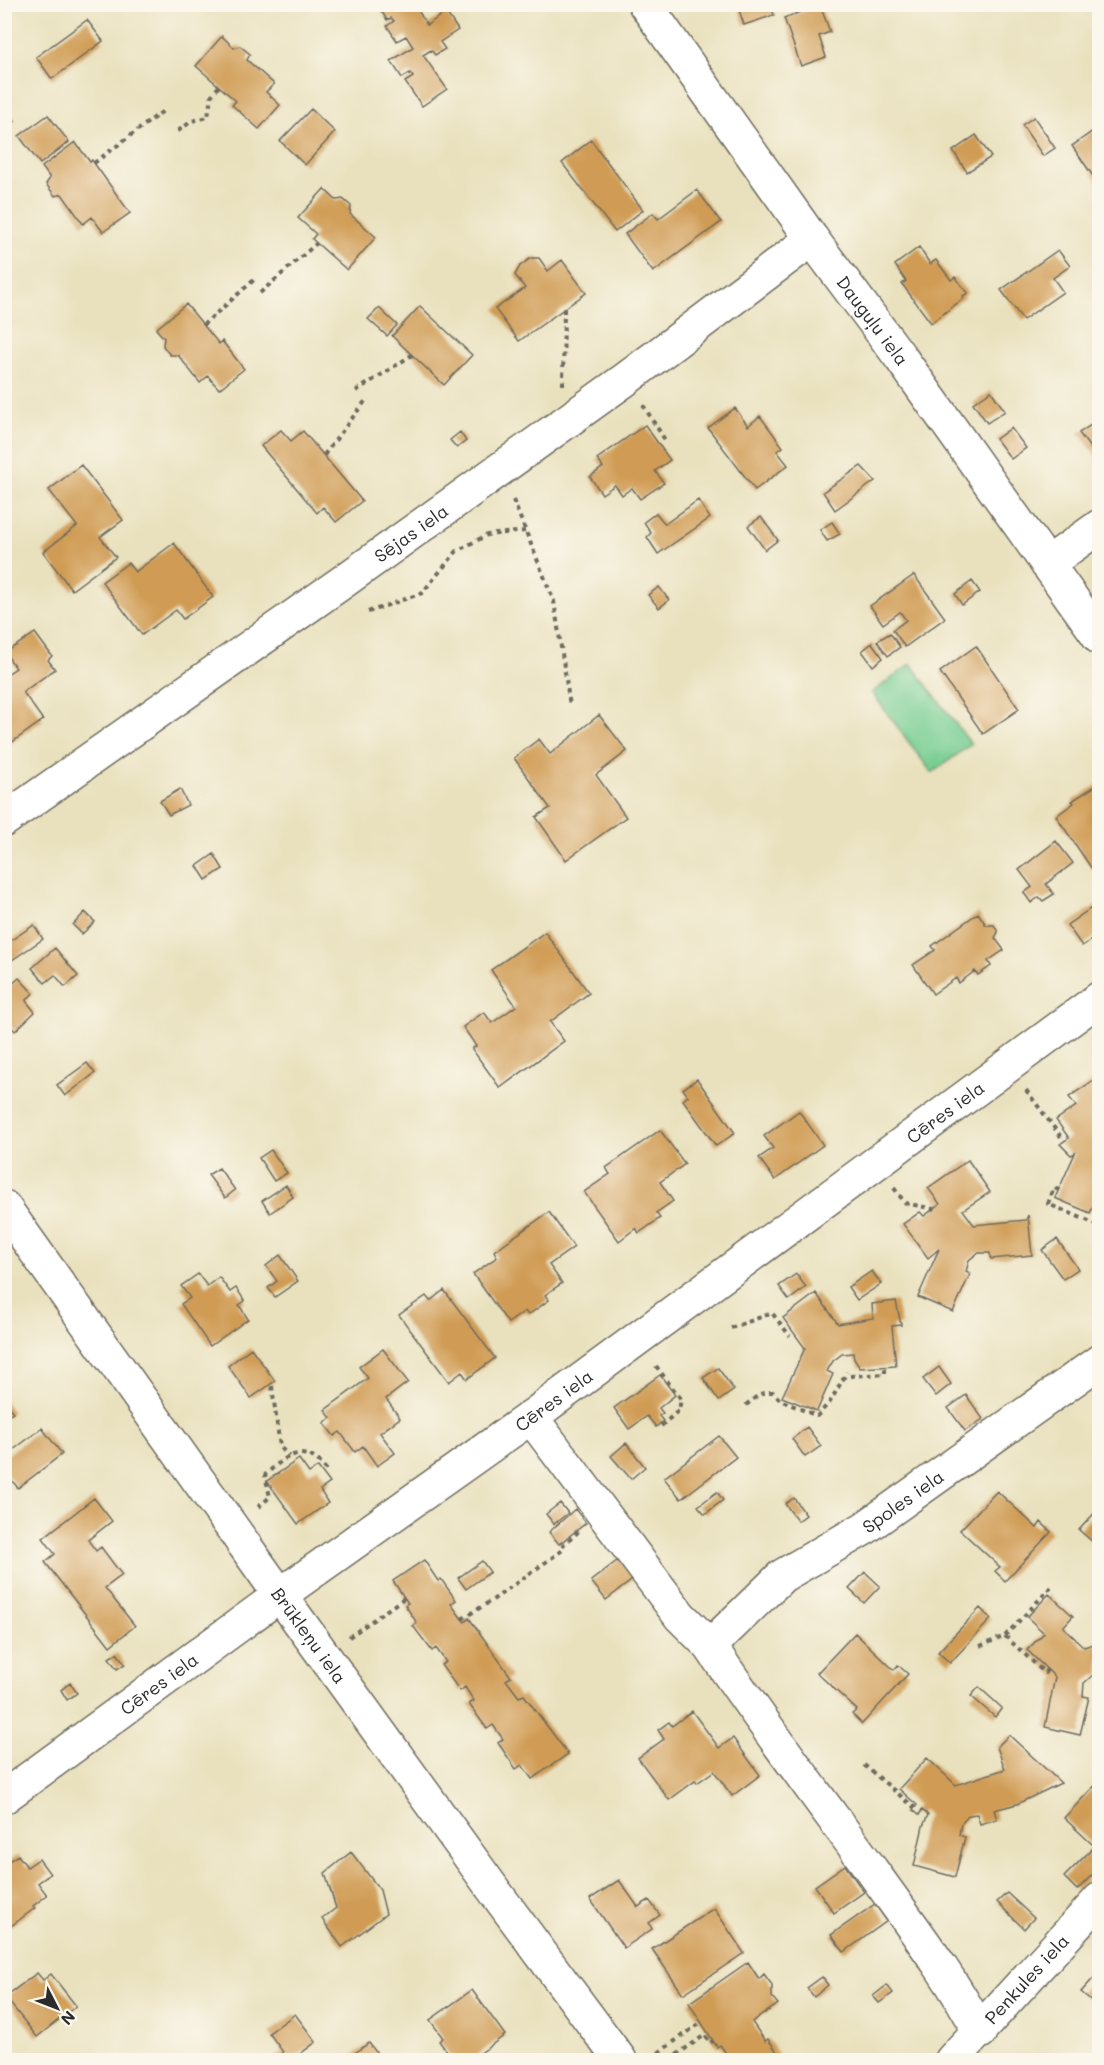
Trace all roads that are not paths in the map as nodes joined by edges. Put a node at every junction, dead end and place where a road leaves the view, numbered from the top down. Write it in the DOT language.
graph roads {
  1 [pos="645,4"];
  2 [pos="812,239"];
  3 [pos="1100,526"];
  4 [pos="1047,564"];
  5 [pos="1100,638"];
  6 [pos="4,820"];
  7 [pos="1100,998"];
  8 [pos="4,1207"];
  9 [pos="1100,1361"];
  10 [pos="531,1417"];
  11 [pos="280,1596"];
  12 [pos="710,1646"];
  13 [pos="4,1797"];
  14 [pos="1100,1899"];
  15 [pos="980,2032"];
  16 [pos="620,2061"];
  17 [pos="952,2061"];
  1 -- 2 [label="street, Dauguļu iela"];
  2 -- 4 [label="street, Dauguļu iela"];
  2 -- 6 [label="street, Sējas iela"];
  3 -- 4 [label="street"];
  4 -- 5 [label="street, Dauguļu iela"];
  7 -- 10 [label="street, Cēres iela"];
  8 -- 11 [label="street, Brūkleņu iela"];
  9 -- 12 [label="street, Spoles iela"];
  10 -- 11 [label="street, Cēres iela"];
  10 -- 12 [label="street"];
  11 -- 13 [label="street, Cēres iela"];
  11 -- 16 [label="street, Brūkleņu iela"];
  12 -- 15 [label="street"];
  14 -- 15 [label="street, Penkules iela"];
  15 -- 17 [label="street, Penkules iela"];
}
